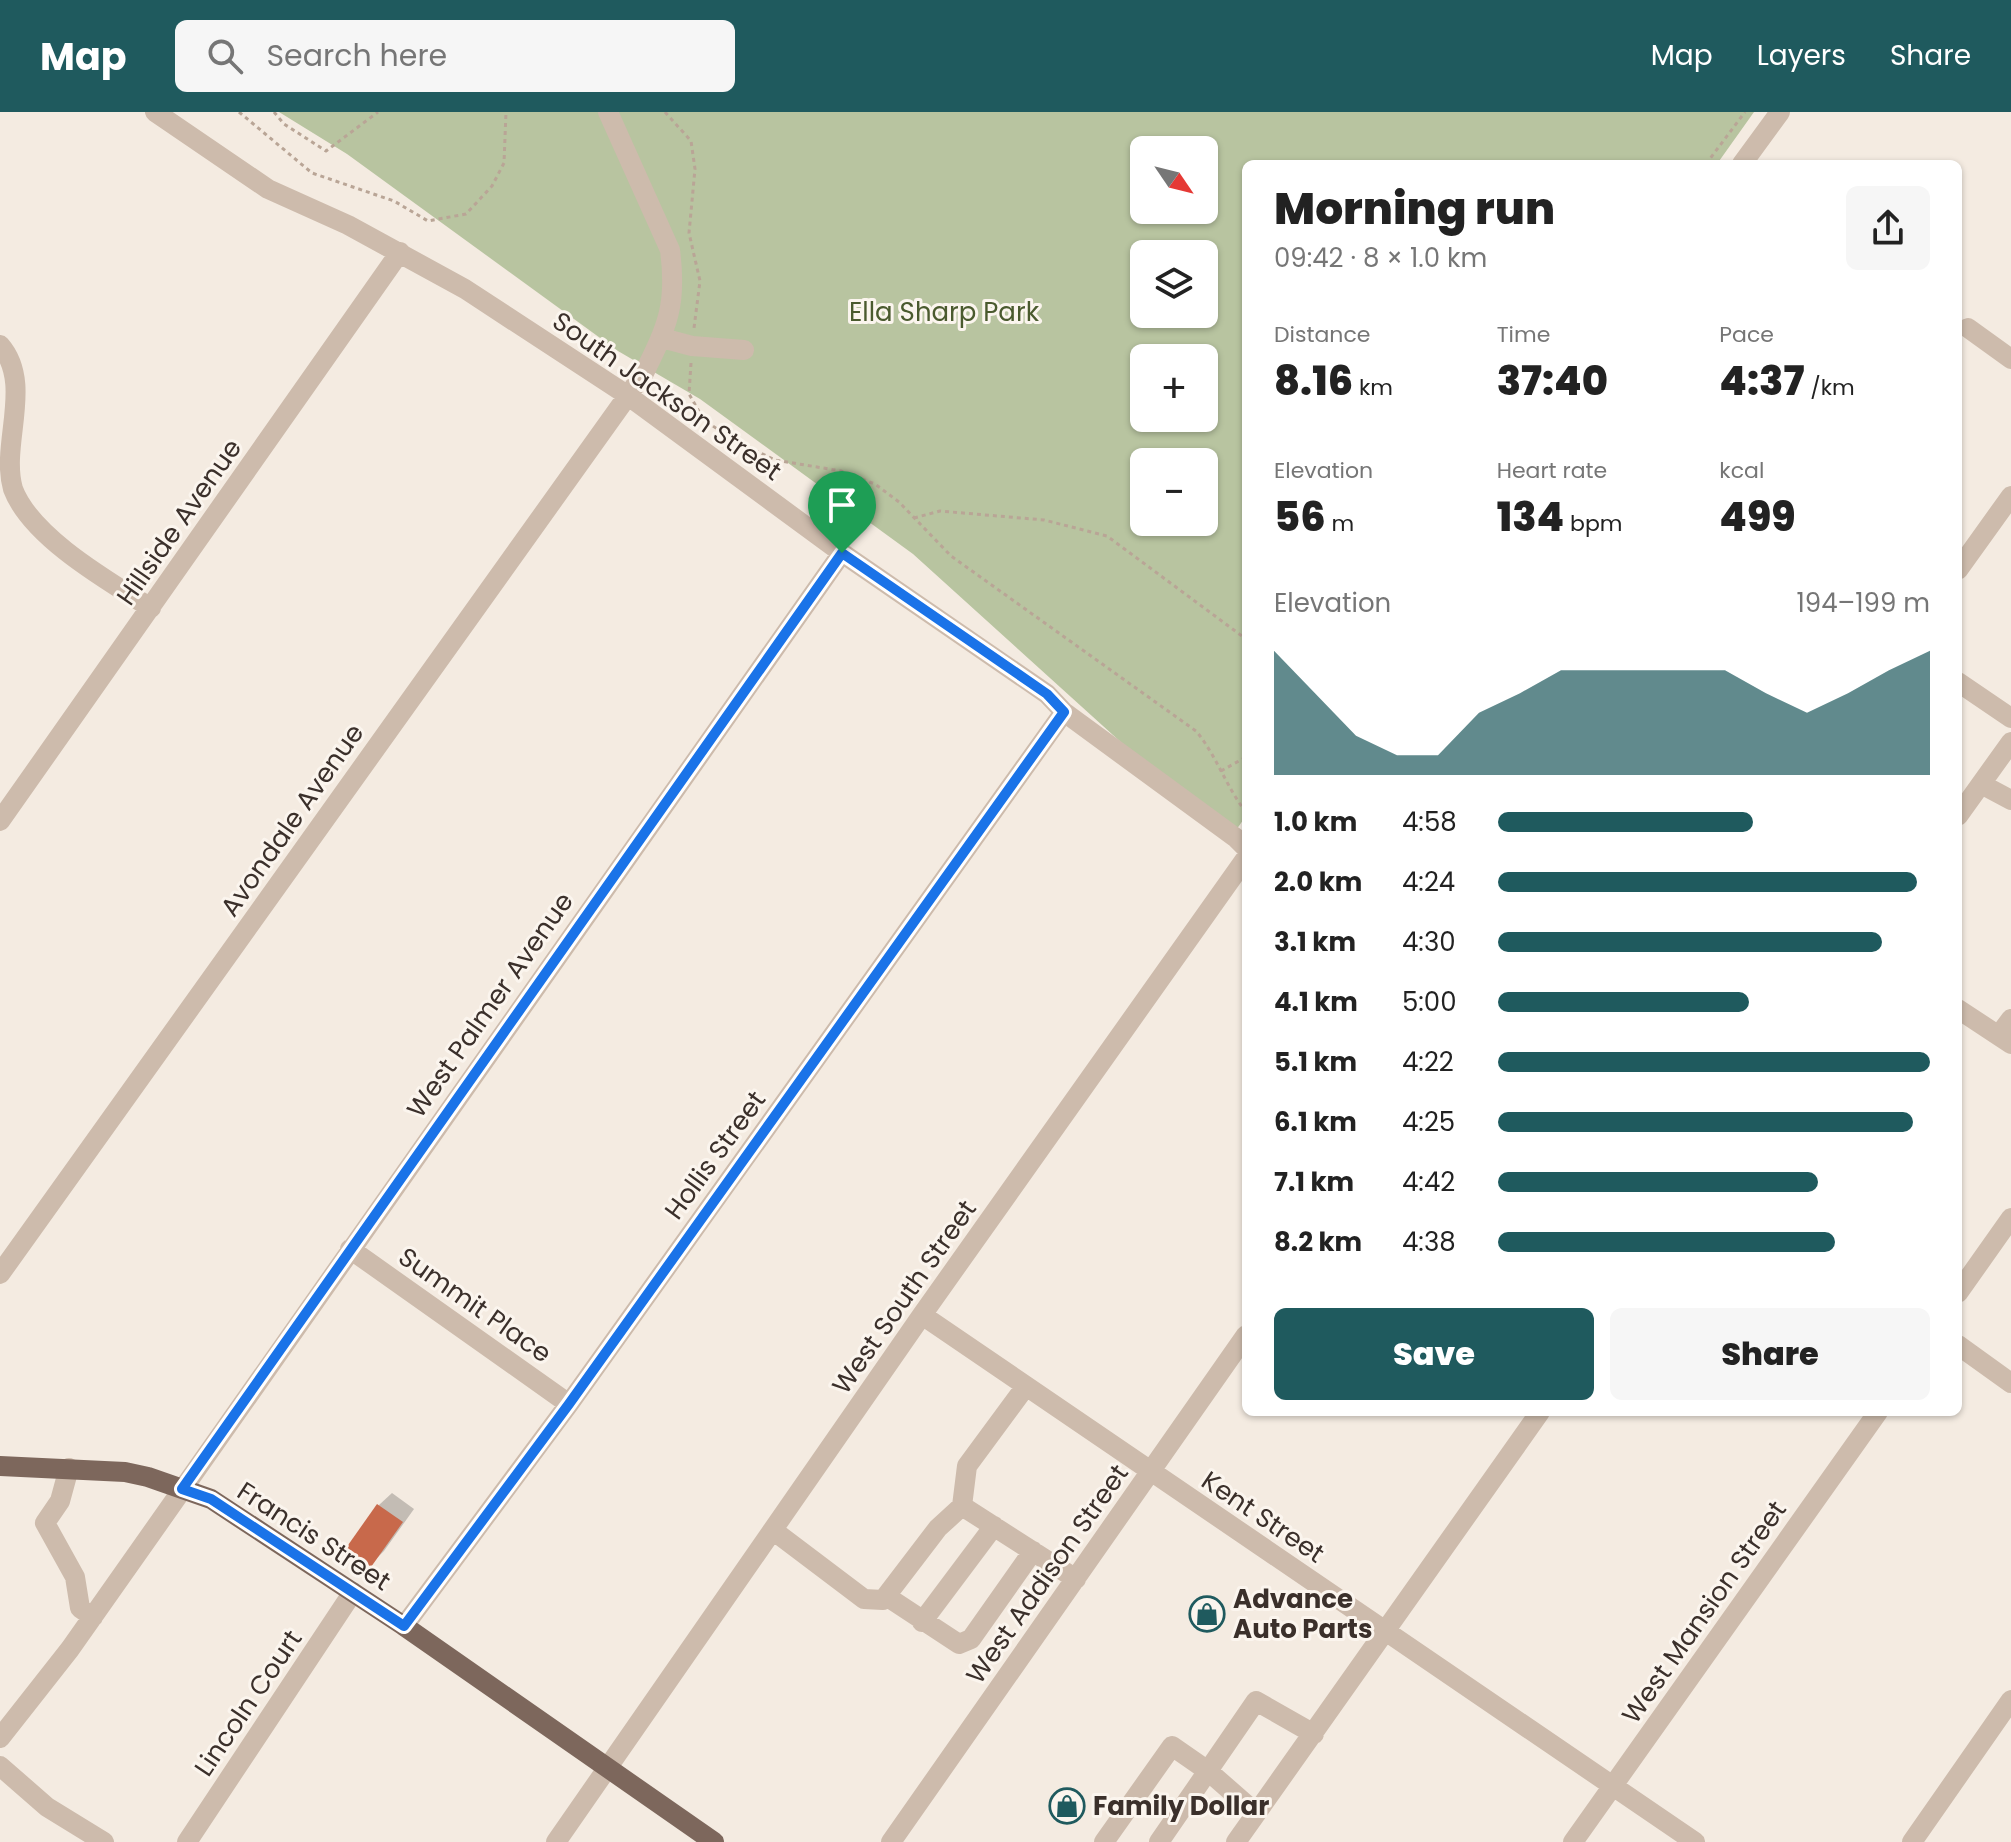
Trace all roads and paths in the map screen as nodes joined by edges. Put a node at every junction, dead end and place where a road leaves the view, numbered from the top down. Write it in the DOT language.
graph roads {
  1 [pos="155,112"];
  2 [pos="239,112"];
  3 [pos="274,112"];
  4 [pos="378,112"];
  5 [pos="506,112"];
  6 [pos="608,112"];
  7 [pos="665,112"];
  8 [pos="1745,112"];
  9 [pos="1780,112"];
  10 [pos="1709,160"];
  11 [pos="1745,160"];
  12 [pos="400,252"];
  13 [pos="1968,328"];
  14 [pos="662,338"];
  15 [pos="0,345"];
  16 [pos="692,346"];
  17 [pos="744,350"];
  18 [pos="2011,359"];
  19 [pos="627,395"];
  20 [pos="2011,496"];
  21 [pos="914,518"];
  22 [pos="842,553"];
  23 [pos="1962,564"];
  24 [pos="151,608"];
  25 [pos="1242,636"];
  26 [pos="1962,685"];
  27 [pos="1064,712"];
  28 [pos="2011,718"];
  29 [pos="2011,742"];
  30 [pos="1242,759"];
  31 [pos="1221,771"];
  32 [pos="1981,784"];
  33 [pos="2011,800"];
  34 [pos="4,806"];
  35 [pos="1242,807"];
  36 [pos="1962,810"];
  37 [pos="1242,844"];
  38 [pos="1242,864"];
  39 [pos="1962,1011"];
  40 [pos="2007,1033"];
  41 [pos="2011,1220"];
  42 [pos="350,1249"];
  43 [pos="0,1274"];
  44 [pos="1962,1287"];
  45 [pos="922,1315"];
  46 [pos="1242,1341"];
  47 [pos="1962,1348"];
  48 [pos="2011,1383"];
  49 [pos="1026,1386"];
  50 [pos="569,1404"];
  51 [pos="1537,1416"];
  52 [pos="1875,1416"];
  53 [pos="0,1466"];
  54 [pos="69,1468"];
  55 [pos="1150,1471"];
  56 [pos="182,1489"];
  57 [pos="962,1506"];
  58 [pos="994,1526"];
  59 [pos="774,1531"];
  60 [pos="1033,1551"];
  61 [pos="1076,1579"];
  62 [pos="353,1592"];
  63 [pos="886,1596"];
  64 [pos="93,1617"];
  65 [pos="922,1622"];
  66 [pos="404,1626"];
  67 [pos="1386,1631"];
  68 [pos="2011,1700"];
  69 [pos="1314,1734"];
  70 [pos="0,1738"];
  71 [pos="0,1766"];
  72 [pos="606,1767"];
  73 [pos="1208,1771"];
  74 [pos="1613,1786"];
  75 [pos="1256,1813"];
  76 [pos="104,1842"];
  77 [pos="187,1842"];
  78 [pos="556,1842"];
  79 [pos="714,1842"];
  80 [pos="891,1842"];
  81 [pos="1104,1842"];
  82 [pos="1159,1842"];
  83 [pos="1236,1842"];
  84 [pos="1573,1842"];
  85 [pos="1695,1842"];
  86 [pos="1912,1842"];
  1 -- 12 [label="street, South Jackson Street"];
  2 -- 5 [label="path"];
  3 -- 4 [label="path"];
  6 -- 14 [label="street, Avondale Avenue"];
  7 -- 16 [label="path"];
  8 -- 10 [label="path"];
  9 -- 11 [label="street"];
  12 -- 19 [label="street, South Jackson Street"];
  12 -- 24 [label="street, Hillside Avenue"];
  13 -- 18 [label="street"];
  14 -- 16 [label="street"];
  14 -- 19 [label="street, Avondale Avenue"];
  15 -- 24 [label="street"];
  16 -- 17 [label="street"];
  16 -- 21 [label="path"];
  19 -- 22 [label="street, South Jackson Street"];
  19 -- 43 [label="street, Avondale Avenue"];
  20 -- 23 [label="street"];
  21 -- 25 [label="path"];
  21 -- 31 [label="path"];
  22 -- 27 [label="street, South Jackson Street"];
  22 -- 42 [label="street, West Palmer Avenue"];
  24 -- 34 [label="street, Hillside Avenue"];
  26 -- 28 [label="street"];
  27 -- 37 [label="street, South Jackson Street"];
  27 -- 50 [label="street, Hollis Street"];
  29 -- 32 [label="street"];
  30 -- 31 [label="path"];
  31 -- 35 [label="path"];
  32 -- 33 [label="street"];
  32 -- 36 [label="street"];
  38 -- 45 [label="street, West South Street"];
  39 -- 40 [label="street"];
  41 -- 44 [label="street"];
  42 -- 50 [label="street, Summit Place"];
  42 -- 56 [label="street, West Palmer Avenue"];
  45 -- 49 [label="street, Kent Street"];
  45 -- 59 [label="street, West South Street"];
  46 -- 55 [label="street, West Addison Street"];
  47 -- 48 [label="street"];
  49 -- 55 [label="street, Kent Street"];
  49 -- 57 [label="street"];
  50 -- 66 [label="street, Hollis Street"];
  51 -- 67 [label="street"];
  52 -- 74 [label="street, West Mansion Street"];
  53 -- 54 [label="main road, Francis Street"];
  54 -- 56 [label="main road, Francis Street"];
  54 -- 64 [label="street"];
  55 -- 61 [label="street, West Addison Street"];
  55 -- 67 [label="street, Kent Street"];
  56 -- 62 [label="main road, Francis Street"];
  56 -- 64 [label="street, West Palmer Avenue"];
  57 -- 58 [label="street"];
  57 -- 63 [label="street"];
  58 -- 60 [label="street"];
  58 -- 65 [label="street"];
  59 -- 63 [label="street"];
  59 -- 72 [label="street, West South Street"];
  60 -- 61 [label="street"];
  60 -- 65 [label="street"];
  61 -- 80 [label="street, West Addison Street"];
  62 -- 66 [label="main road, Francis Street"];
  62 -- 77 [label="street, Lincoln Court"];
  63 -- 65 [label="street"];
  64 -- 70 [label="street, West Palmer Avenue"];
  66 -- 72 [label="main road, Francis Street"];
  67 -- 69 [label="street"];
  67 -- 74 [label="street, Kent Street"];
  68 -- 86 [label="street"];
  69 -- 73 [label="street"];
  69 -- 75 [label="street"];
  71 -- 76 [label="street"];
  72 -- 78 [label="street, West South Street"];
  72 -- 79 [label="main road, Francis Street"];
  73 -- 75 [label="street"];
  73 -- 81 [label="street"];
  73 -- 82 [label="street"];
  74 -- 84 [label="street, West Mansion Street"];
  74 -- 85 [label="street, Kent Street"];
  75 -- 83 [label="street"];
}
